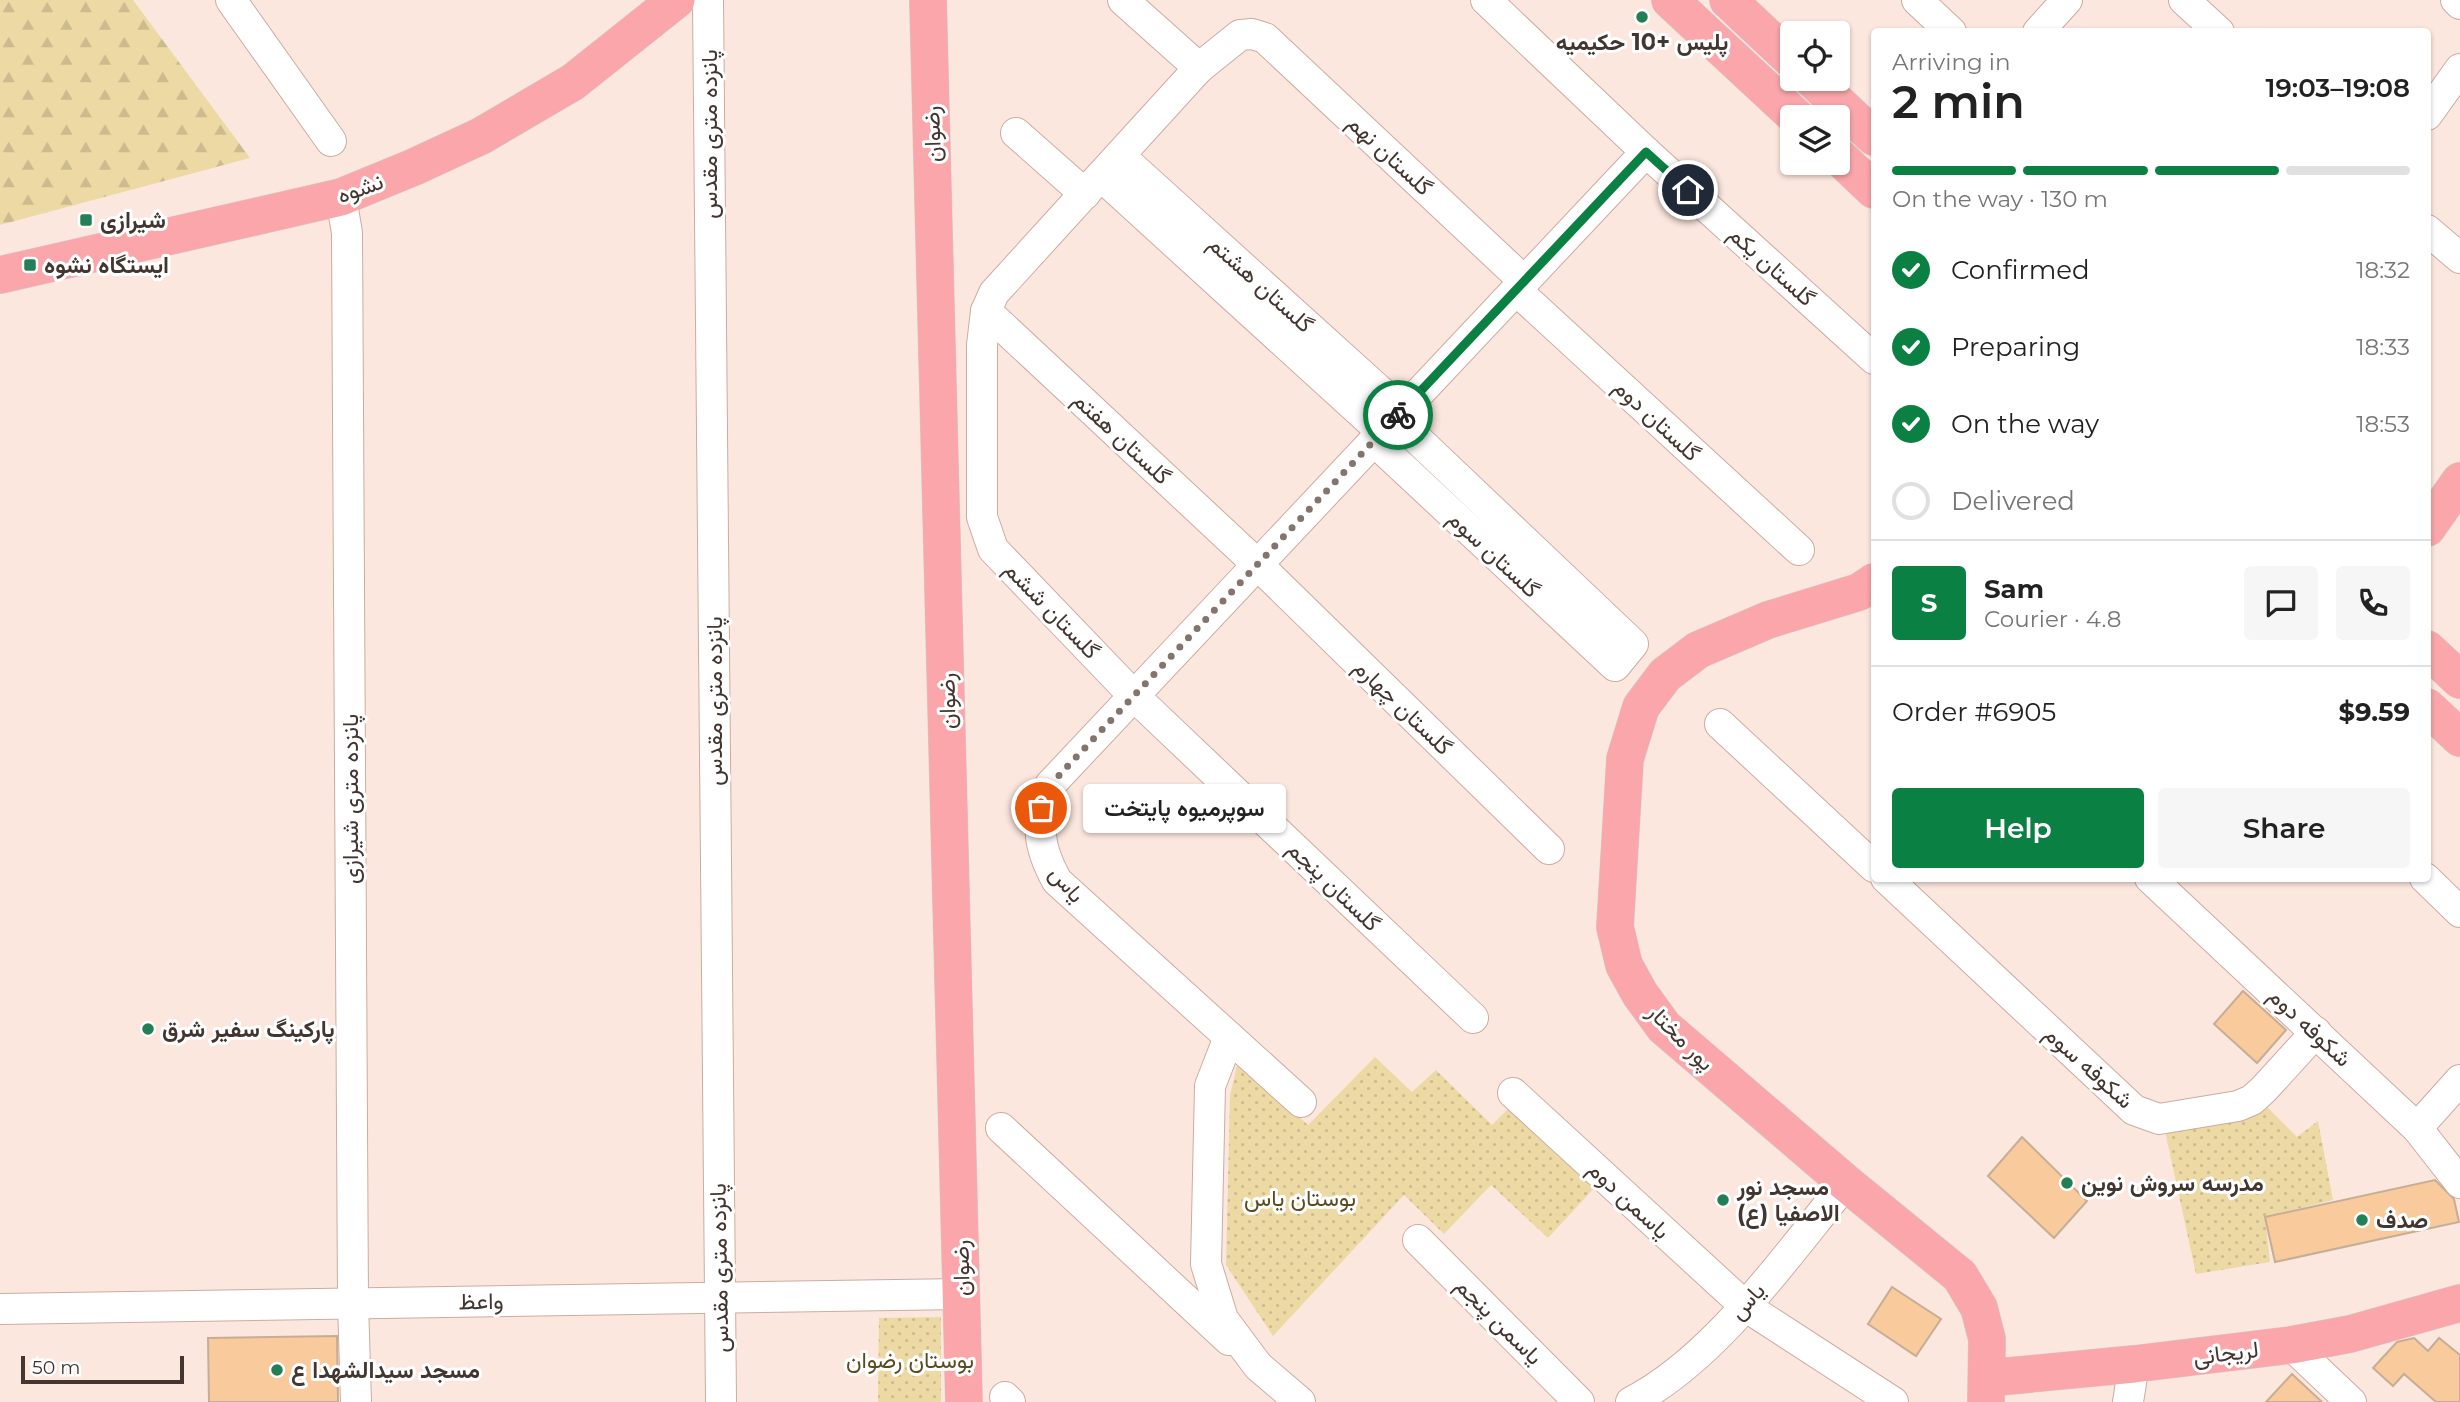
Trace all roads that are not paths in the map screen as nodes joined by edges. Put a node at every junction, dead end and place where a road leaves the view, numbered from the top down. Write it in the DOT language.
graph roads {
  1 [pos="231,0"];
  2 [pos="641,0"];
  3 [pos="676,0"];
  4 [pos="708,0"];
  5 [pos="928,0"];
  6 [pos="1123,0"];
  7 [pos="1486,0"];
  8 [pos="1670,0"];
  9 [pos="1728,0"];
  10 [pos="1917,0"];
  11 [pos="2067,0"];
  12 [pos="2184,0"];
  13 [pos="2456,0"];
  14 [pos="2460,4"];
  15 [pos="1947,28"];
  16 [pos="2042,28"];
  17 [pos="2215,28"];
  18 [pos="1780,49"];
  19 [pos="1199,68"];
  20 [pos="2460,69"];
  21 [pos="1825,91"];
  22 [pos="1783,105"];
  23 [pos="2431,109"];
  24 [pos="1016,133"];
  25 [pos="1871,134"];
  26 [pos="1646,152"];
  27 [pos="1850,167"];
  28 [pos="335,171"];
  29 [pos="1102,176"];
  30 [pos="1871,187"];
  31 [pos="2431,233"];
  32 [pos="0,254"];
  33 [pos="2460,258"];
  34 [pos="0,275"];
  35 [pos="1520,285"];
  36 [pos="986,311"];
  37 [pos="1871,356"];
  38 [pos="1388,426"];
  39 [pos="2460,481"];
  40 [pos="2431,522"];
  41 [pos="1799,550"];
  42 [pos="1257,564"];
  43 [pos="1869,593"];
  44 [pos="2431,653"];
  45 [pos="1624,655"];
  46 [pos="2460,680"];
  47 [pos="1134,696"];
  48 [pos="2431,711"];
  49 [pos="1720,724"];
  50 [pos="2460,738"];
  51 [pos="1549,849"];
  52 [pos="1871,862"];
  53 [pos="1892,882"];
  54 [pos="2154,882"];
  55 [pos="2429,882"];
  56 [pos="2460,912"];
  57 [pos="1473,1018"];
  58 [pos="2316,1032"];
  59 [pos="1229,1037"];
  60 [pos="2460,1080"];
  61 [pos="1513,1093"];
  62 [pos="1301,1102"];
  63 [pos="1001,1128"];
  64 [pos="2417,1128"];
  65 [pos="1846,1183"];
  66 [pos="2460,1183"];
  67 [pos="1418,1240"];
  68 [pos="962,1294"];
  69 [pos="719,1297"];
  70 [pos="353,1303"];
  71 [pos="2460,1303"];
  72 [pos="1745,1306"];
  73 [pos="0,1309"];
  74 [pos="2291,1345"];
  75 [pos="2134,1364"];
  76 [pos="1258,1366"];
  77 [pos="1987,1390"];
  78 [pos="356,1402"];
  79 [pos="721,1402"];
  80 [pos="964,1402"];
  81 [pos="1300,1402"];
  82 [pos="1579,1402"];
  83 [pos="1631,1402"];
  84 [pos="1893,1402"];
  85 [pos="2128,1402"];
  86 [pos="2351,1402"];
  1 -- 28 [label="street"];
  2 -- 28 [label="main road, نشوه"];
  3 -- 28 [label="main road, نشوه"];
  4 -- 69 [label="street, پانزده متری مقدس"];
  5 -- 68 [label="main road, رضوان"];
  6 -- 19 [label="street"];
  7 -- 26 [label="street, گلستان یکم"];
  8 -- 22 [label="main road"];
  9 -- 18 [label="main road"];
  10 -- 15 [label="street"];
  11 -- 16 [label="street"];
  12 -- 17 [label="street"];
  13 -- 14 [label="street"];
  19 -- 29 [label="street"];
  19 -- 35 [label="street, گلستان نهم"];
  20 -- 23 [label="street"];
  21 -- 25 [label="main road"];
  24 -- 29 [label="street, گلستان هشتم"];
  26 -- 35 [label="street, یاس"];
  26 -- 37 [label="street, گلستان یکم"];
  27 -- 30 [label="main road"];
  28 -- 32 [label="main road, نشوه"];
  28 -- 34 [label="main road, نشوه"];
  28 -- 70 [label="street, پانزده متری شیرازی"];
  29 -- 36 [label="street"];
  29 -- 38 [label="street, گلستان هشتم"];
  31 -- 33 [label="street"];
  35 -- 38 [label="street, یاس"];
  35 -- 41 [label="street, گلستان دوم"];
  36 -- 42 [label="street, گلستان هفتم"];
  36 -- 47 [label="street, گلستان ششم"];
  38 -- 42 [label="street, یاس"];
  38 -- 45 [label="street, گلستان سوم"];
  39 -- 40 [label="main road"];
  42 -- 47 [label="street, یاس"];
  42 -- 51 [label="street, گلستان چهارم"];
  43 -- 65 [label="main road, پور مختار"];
  44 -- 46 [label="main road"];
  47 -- 57 [label="street, گلستان پنجم"];
  47 -- 59 [label="street, یاس"];
  48 -- 50 [label="main road"];
  49 -- 52 [label="street, شکوفه سوم"];
  53 -- 58 [label="street, شکوفه سوم"];
  54 -- 58 [label="street, شکوفه دوم"];
  55 -- 56 [label="street"];
  58 -- 64 [label="street, شکوفه دوم"];
  59 -- 62 [label="street, یاس"];
  59 -- 76 [label="street"];
  60 -- 64 [label="street"];
  61 -- 72 [label="street, یاسمن دوم"];
  63 -- 76 [label="street"];
  64 -- 66 [label="street, شکوفه دوم"];
  65 -- 72 [label="street, یاس"];
  65 -- 77 [label="main road, پور مختار"];
  67 -- 82 [label="street, یاسمن پنجم"];
  68 -- 69 [label="street, واعظ"];
  68 -- 80 [label="main road, رضوان"];
  69 -- 70 [label="street, واعظ"];
  69 -- 79 [label="street, پانزده متری مقدس"];
  70 -- 73 [label="street, واعظ"];
  70 -- 78 [label="street, پانزده متری شیرازی"];
  71 -- 74 [label="main road, لریجانی"];
  72 -- 83 [label="street, یاس"];
  72 -- 84 [label="street, یاسمن دوم"];
  74 -- 75 [label="main road, لریجانی"];
  74 -- 86 [label="street"];
  75 -- 77 [label="main road, لریجانی"];
  75 -- 85 [label="street"];
  76 -- 81 [label="street"];
}
